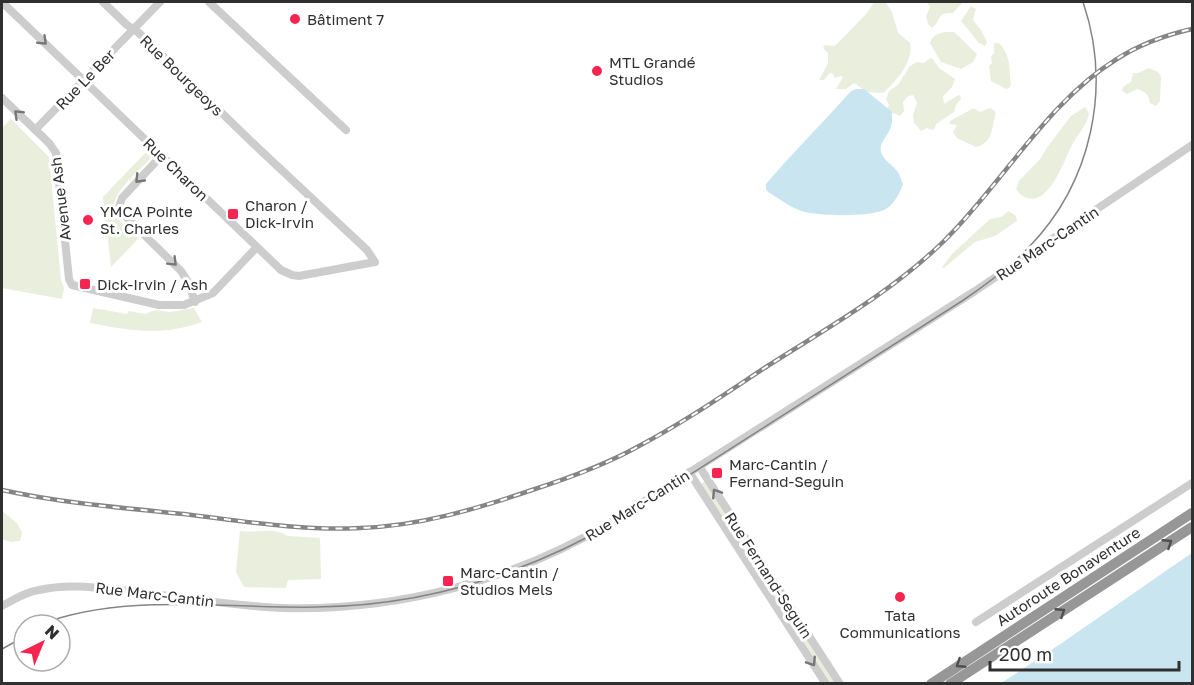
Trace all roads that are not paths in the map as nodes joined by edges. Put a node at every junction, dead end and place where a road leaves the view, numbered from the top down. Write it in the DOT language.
graph roads {
  1 [pos="2,2"];
  2 [pos="103,2"];
  3 [pos="160,2"];
  4 [pos="209,2"];
  5 [pos="134,29"];
  6 [pos="83,81"];
  7 [pos="2,98"];
  8 [pos="35,130"];
  9 [pos="346,130"];
  10 [pos="1192,145"];
  11 [pos="162,155"];
  12 [pos="257,247"];
  13 [pos="375,262"];
  14 [pos="195,302"];
  15 [pos="699,466"];
  16 [pos="689,472"];
  17 [pos="1192,483"];
  18 [pos="1192,513"];
  19 [pos="1192,527"];
  20 [pos="2,606"];
  21 [pos="976,622"];
  22 [pos="987,661"];
  23 [pos="826,684"];
  24 [pos="840,684"];
  25 [pos="931,684"];
  26 [pos="950,684"];
  27 [pos="960,684"];
  1 -- 6 [label="street, Rue Charon, one-way"];
  2 -- 5 [label="street, Rue Bourgeoys"];
  3 -- 5 [label="street, Rue Le Ber"];
  4 -- 9 [label="street"];
  5 -- 6 [label="street, Rue Le Ber"];
  5 -- 13 [label="street, Rue Bourgeoys"];
  6 -- 8 [label="street, Rue Le Ber"];
  6 -- 11 [label="street, Rue Charon"];
  8 -- 7 [label="street, Avenue Ash, one-way"];
  8 -- 14 [label="street, Avenue Ash"];
  10 -- 15 [label="street, Rue Marc-Cantin"];
  11 -- 12 [label="street, Rue Charon"];
  11 -- 14 [label="street, one-way"];
  12 -- 13 [label="street, Rue Charon"];
  12 -- 14 [label="street"];
  15 -- 16 [label="street, Rue Marc-Cantin"];
  24 -- 15 [label="street, Rue Fernand-Seguin, one-way"];
  16 -- 20 [label="street, Rue Marc-Cantin"];
  16 -- 23 [label="street, Rue Fernand-Seguin, one-way"];
  17 -- 21 [label="street"];
  18 -- 25 [label="highway, Autoroute Bonaventure, one-way"];
  22 -- 19 [label="highway, Autoroute Bonaventure, one-way"];
  22 -- 26 [label="highway, Autoroute Bonaventure"];
  22 -- 27 [label="highway"];
}
